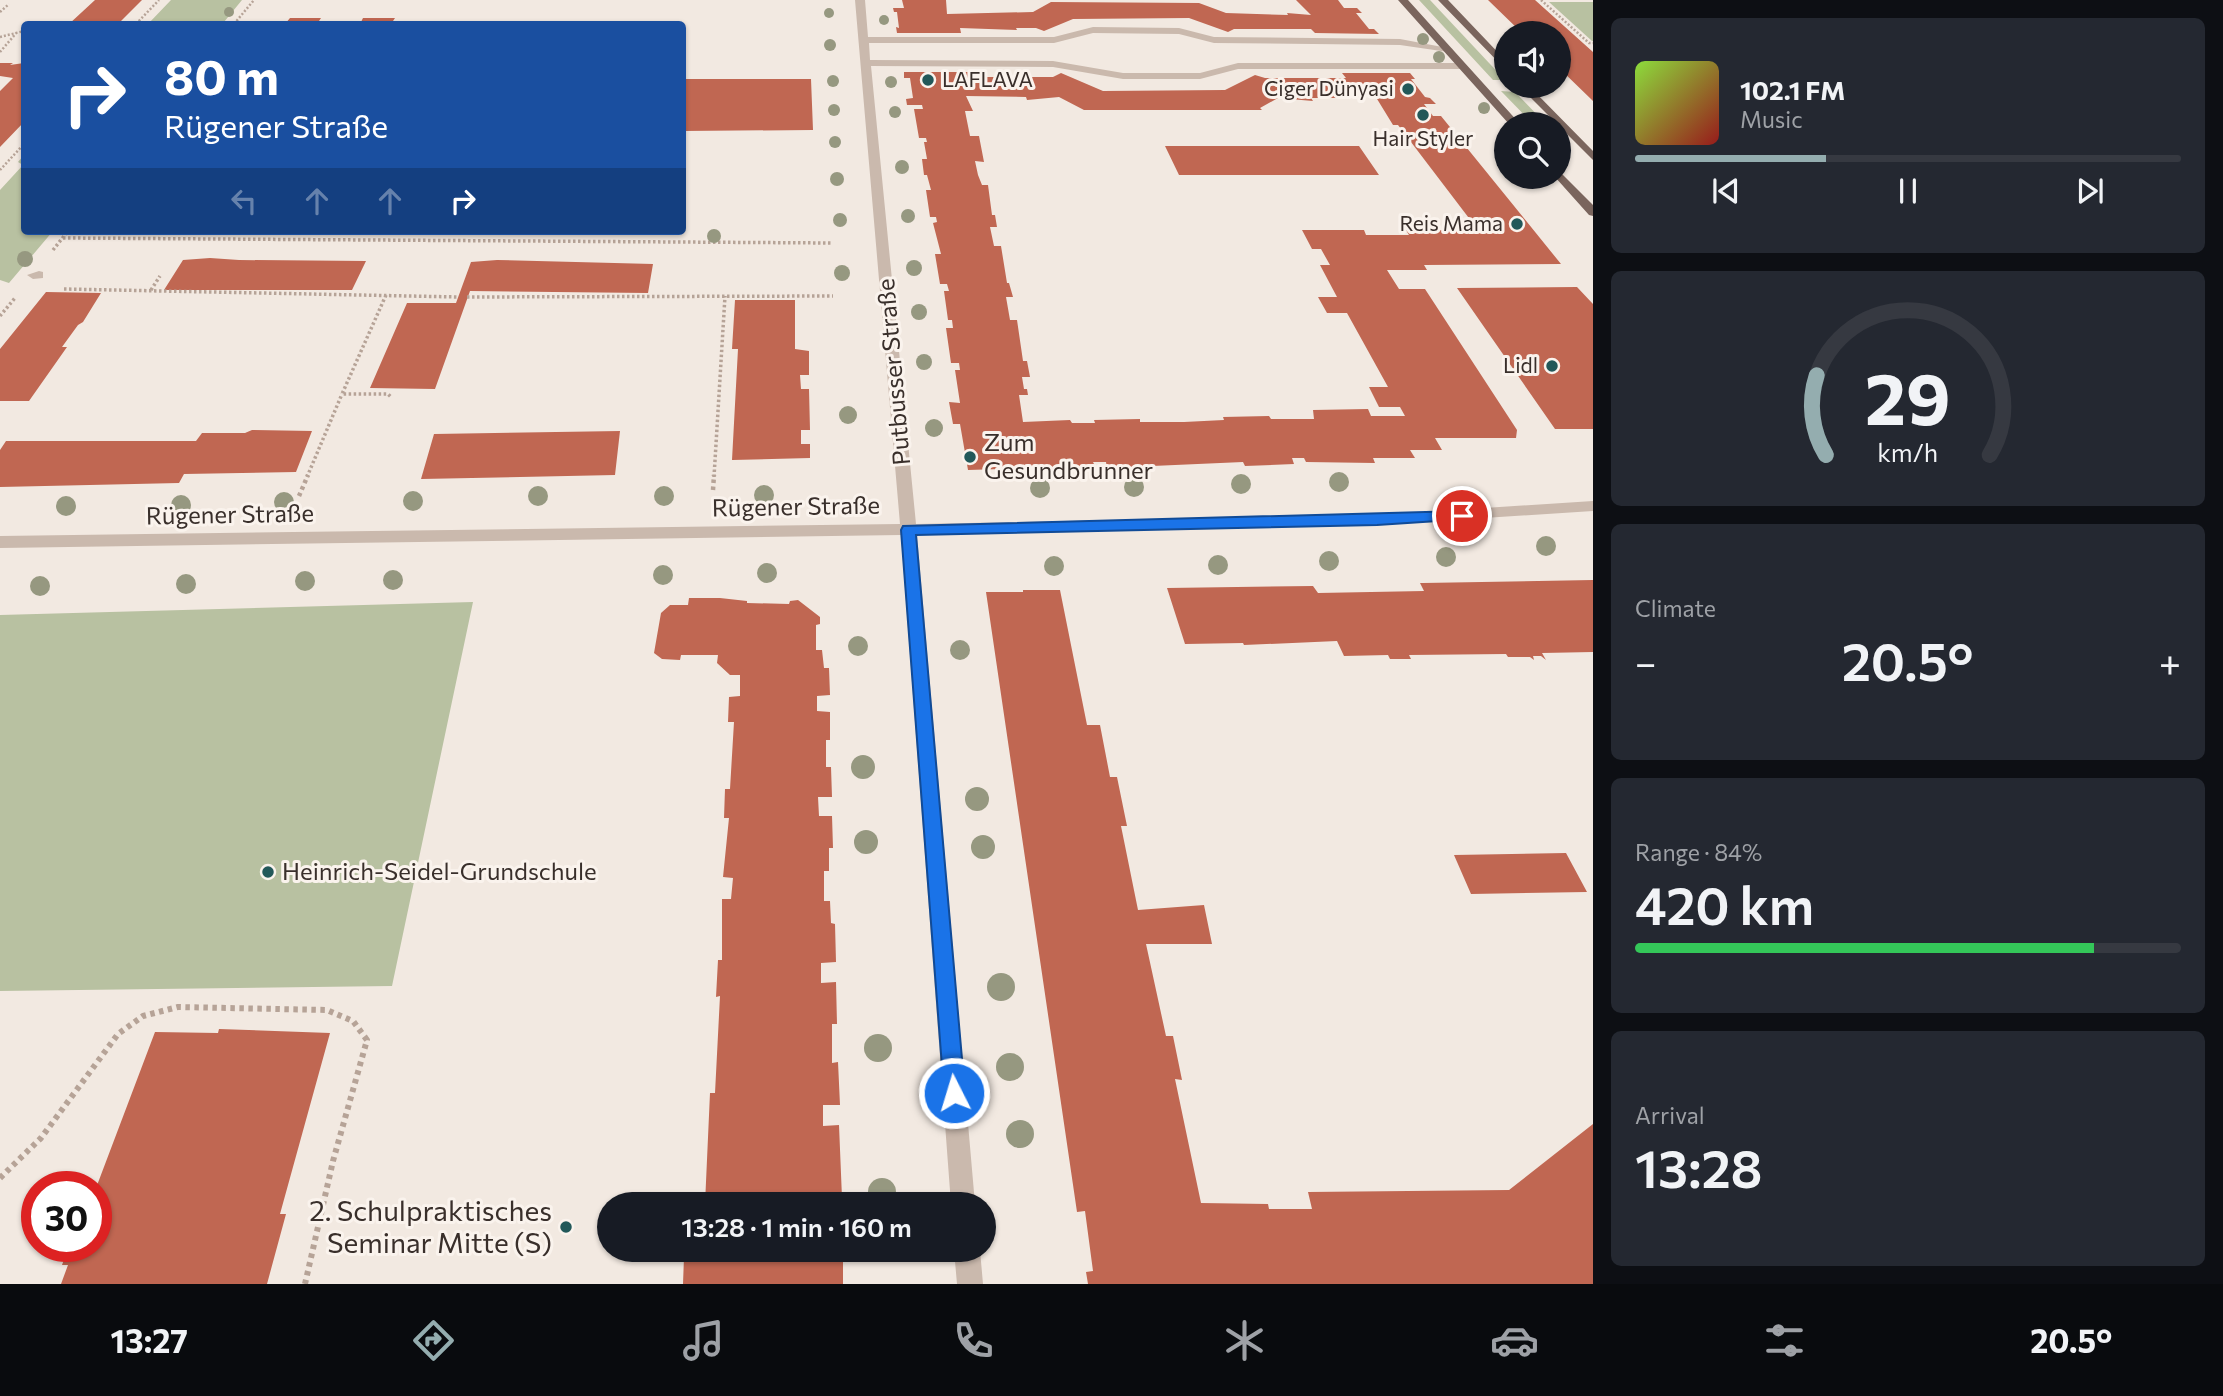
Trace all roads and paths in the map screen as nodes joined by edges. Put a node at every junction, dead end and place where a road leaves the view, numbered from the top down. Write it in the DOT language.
graph roads {
  1 [pos="159,0"];
  2 [pos="254,0"];
  3 [pos="860,0"];
  4 [pos="1403,0"];
  5 [pos="1443,0"];
  6 [pos="1541,0"];
  7 [pos="0,4"];
  8 [pos="0,12"];
  9 [pos="139,21"];
  10 [pos="236,21"];
  11 [pos="18,32"];
  12 [pos="0,37"];
  13 [pos="863,40"];
  14 [pos="1593,43"];
  15 [pos="1448,49"];
  16 [pos="0,52"];
  17 [pos="1494,54"];
  18 [pos="866,63"];
  19 [pos="1462,66"];
  20 [pos="1536,98"];
  21 [pos="1504,112"];
  22 [pos="21,147"];
  23 [pos="1593,157"];
  24 [pos="0,170"];
  25 [pos="1571,187"];
  26 [pos="1593,212"];
  27 [pos="63,238"];
  28 [pos="831,243"];
  29 [pos="160,276"];
  30 [pos="55,289"];
  31 [pos="151,290"];
  32 [pos="386,296"];
  33 [pos="724,296"];
  34 [pos="833,296"];
  35 [pos="458,297"];
  36 [pos="467,297"];
  37 [pos="342,394"];
  38 [pos="391,397"];
  39 [pos="713,490"];
  40 [pos="299,496"];
  41 [pos="1593,506"];
  42 [pos="908,530"];
  43 [pos="0,542"];
  44 [pos="0,1178"];
  45 [pos="962,1192"];
  46 [pos="968,1262"];
  47 [pos="305,1284"];
  48 [pos="970,1284"];
  1 -- 9 [label="path"];
  2 -- 10 [label="path"];
  3 -- 13 [label="street, Putbusser Straße"];
  4 -- 15 [label="main road"];
  5 -- 17 [label="main road"];
  6 -- 14 [label="path"];
  7 -- 8 [label="path"];
  11 -- 12 [label="path"];
  11 -- 16 [label="path"];
  13 -- 15 [label="street"];
  13 -- 18 [label="street, Putbusser Straße"];
  15 -- 19 [label="main road"];
  18 -- 19 [label="street"];
  18 -- 42 [label="street, Putbusser Straße"];
  19 -- 21 [label="main road"];
  20 -- 23 [label="main road"];
  22 -- 24 [label="path"];
  25 -- 26 [label="main road"];
  27 -- 28 [label="path"];
  29 -- 31 [label="path"];
  30 -- 31 [label="path"];
  31 -- 32 [label="path"];
  32 -- 35 [label="path"];
  32 -- 37 [label="path"];
  33 -- 34 [label="path"];
  33 -- 36 [label="path"];
  33 -- 39 [label="path"];
  37 -- 38 [label="path"];
  37 -- 40 [label="path"];
  41 -- 42 [label="street, Rügener Straße"];
  42 -- 43 [label="street, Rügener Straße"];
  42 -- 45 [label="street, Putbusser Straße"];
  44 -- 47 [label="path"];
  46 -- 48 [label="street"];
}
